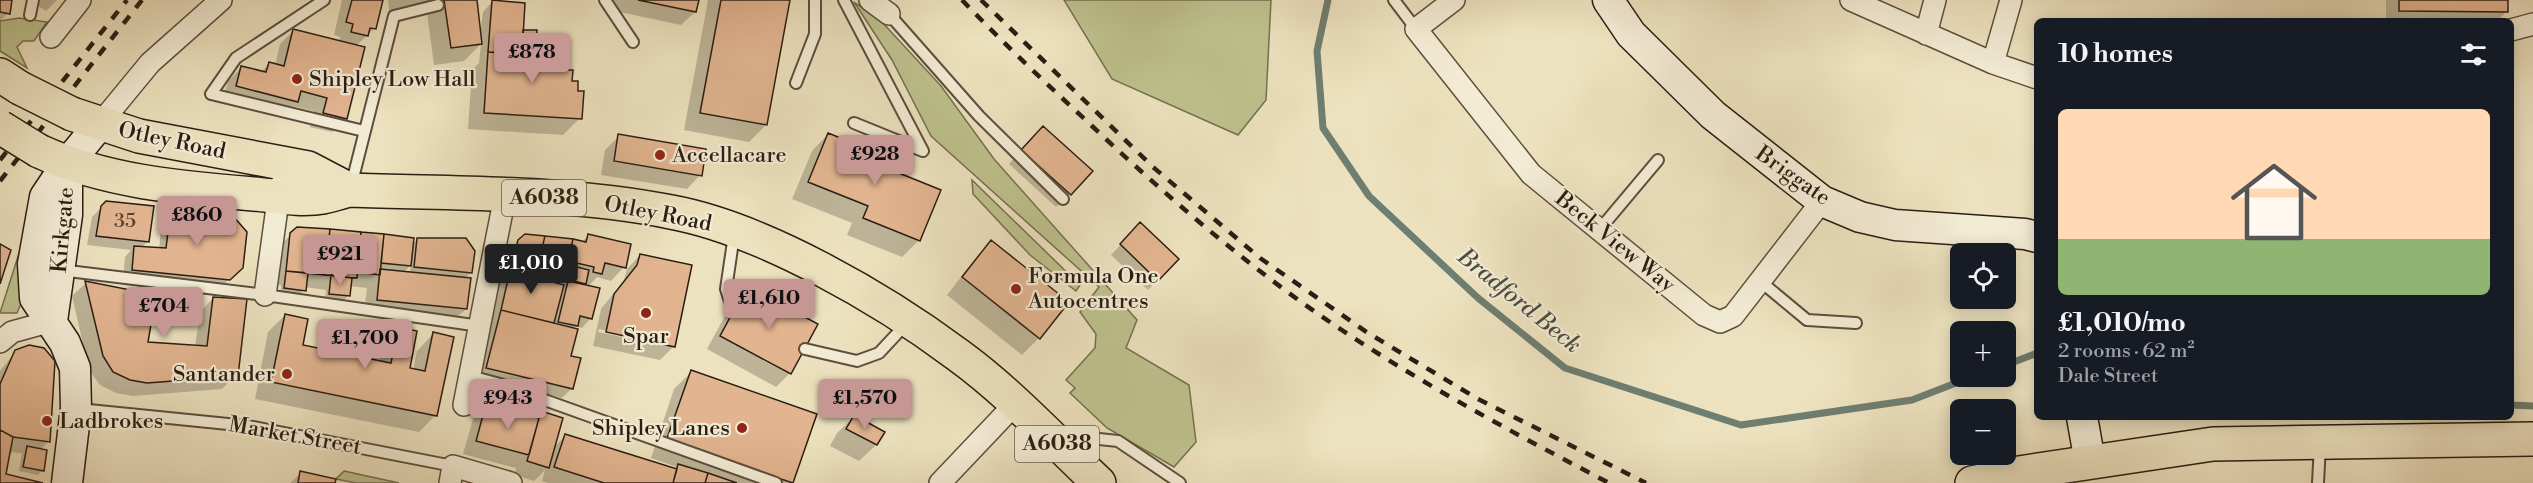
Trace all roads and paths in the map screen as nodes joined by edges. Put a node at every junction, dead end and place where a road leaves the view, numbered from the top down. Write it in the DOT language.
graph roads {
  1 [pos="33,0"];
  2 [pos="80,0"];
  3 [pos="221,0"];
  4 [pos="324,0"];
  5 [pos="604,0"];
  6 [pos="815,0"];
  7 [pos="844,0"];
  8 [pos="870,0"];
  9 [pos="1394,0"];
  10 [pos="1454,0"];
  11 [pos="1608,0"];
  12 [pos="1851,0"];
  13 [pos="1935,0"];
  14 [pos="2011,0"];
  15 [pos="438,5"];
  16 [pos="889,14"];
  17 [pos="30,15"];
  18 [pos="2533,24"];
  19 [pos="2514,29"];
  20 [pos="1416,30"];
  21 [pos="1926,34"];
  22 [pos="51,37"];
  23 [pos="633,42"];
  24 [pos="1993,63"];
  25 [pos="2034,77"];
  26 [pos="10,81"];
  27 [pos="796,83"];
  28 [pos="86,120"];
  29 [pos="854,123"];
  30 [pos="0,127"];
  31 [pos="364,130"];
  32 [pos="53,158"];
  33 [pos="1658,160"];
  34 [pos="283,163"];
  35 [pos="350,190"];
  36 [pos="279,196"];
  37 [pos="505,196"];
  38 [pos="1063,199"];
  39 [pos="1822,201"];
  40 [pos="1600,229"];
  41 [pos="735,231"];
  42 [pos="2034,236"];
  43 [pos="60,270"];
  44 [pos="1760,281"];
  45 [pos="265,296"];
  46 [pos="733,310"];
  47 [pos="52,321"];
  48 [pos="908,321"];
  49 [pos="1856,322"];
  50 [pos="480,326"];
  51 [pos="0,342"];
  52 [pos="804,349"];
  53 [pos="470,376"];
  54 [pos="1015,404"];
  55 [pos="464,405"];
  56 [pos="76,408"];
  57 [pos="2083,420"];
  58 [pos="1046,433"];
  59 [pos="2533,439"];
  60 [pos="2320,442"];
  61 [pos="2090,462"];
  62 [pos="452,475"];
  63 [pos="67,483"];
  64 [pos="512,483"];
  65 [pos="776,483"];
  66 [pos="940,483"];
  67 [pos="1099,483"];
  68 [pos="1180,483"];
  69 [pos="1971,483"];
  70 [pos="2318,483"];
  1 -- 17 [label="lane"];
  2 -- 22 [label="street"];
  3 -- 28 [label="street"];
  4 -- 31 [label="lane"];
  5 -- 23 [label="lane"];
  6 -- 27 [label="lane"];
  7 -- 29 [label="lane"];
  8 -- 16 [label="street"];
  9 -- 20 [label="lane"];
  10 -- 20 [label="street"];
  11 -- 39 [label="main road, Briggate"];
  12 -- 21 [label="street"];
  13 -- 21 [label="street"];
  14 -- 24 [label="street"];
  15 -- 31 [label="lane"];
  16 -- 38 [label="lane"];
  18 -- 19 [label="street"];
  20 -- 40 [label="street, Beck View Way"];
  21 -- 24 [label="street"];
  24 -- 25 [label="street"];
  26 -- 28 [label="main road, Otley Road / A6038, bridge"];
  28 -- 32 [label="main road"];
  28 -- 34 [label="main road, Otley Road / A6038"];
  30 -- 32 [label="main road, Otley Road / A6038, bridge"];
  31 -- 35 [label="lane"];
  32 -- 36 [label="main road, Otley Road / A6038"];
  32 -- 43 [label="main road, Kirkgate"];
  32 -- 47 [label="main road, Kirkgate"];
  33 -- 40 [label="lane"];
  34 -- 35 [label="main road, Otley Road / A6038"];
  34 -- 36 [label="street"];
  35 -- 36 [label="main road, Otley Road / A6038"];
  35 -- 37 [label="main road, Otley Road / A6038"];
  36 -- 45 [label="street"];
  37 -- 41 [label="main road, Otley Road / A6038"];
  37 -- 50 [label="street"];
  39 -- 42 [label="main road, Briggate"];
  39 -- 44 [label="street, Beck View Way"];
  40 -- 44 [label="street, Beck View Way"];
  41 -- 46 [label="lane"];
  41 -- 48 [label="main road, Otley Road / A6038"];
  43 -- 45 [label="lane"];
  43 -- 47 [label="main road, Kirkgate"];
  44 -- 49 [label="lane"];
  45 -- 50 [label="lane"];
  47 -- 51 [label="street"];
  47 -- 56 [label="main road, Kirkgate"];
  48 -- 52 [label="lane"];
  48 -- 54 [label="main road, Otley Road / A6038"];
  50 -- 53 [label="street"];
  53 -- 55 [label="street"];
  53 -- 65 [label="lane"];
  54 -- 58 [label="main road, Otley Road / A6038"];
  54 -- 66 [label="street"];
  56 -- 62 [label="lane, Market Street"];
  56 -- 63 [label="main road, Kirkgate"];
  57 -- 61 [label="main road"];
  58 -- 67 [label="main road, Otley Road / A6038"];
  58 -- 68 [label="lane"];
  59 -- 60 [label="main road"];
  60 -- 61 [label="main road"];
  60 -- 70 [label="lane"];
  61 -- 69 [label="main road"];
  62 -- 64 [label="street, Market Street"];
}
